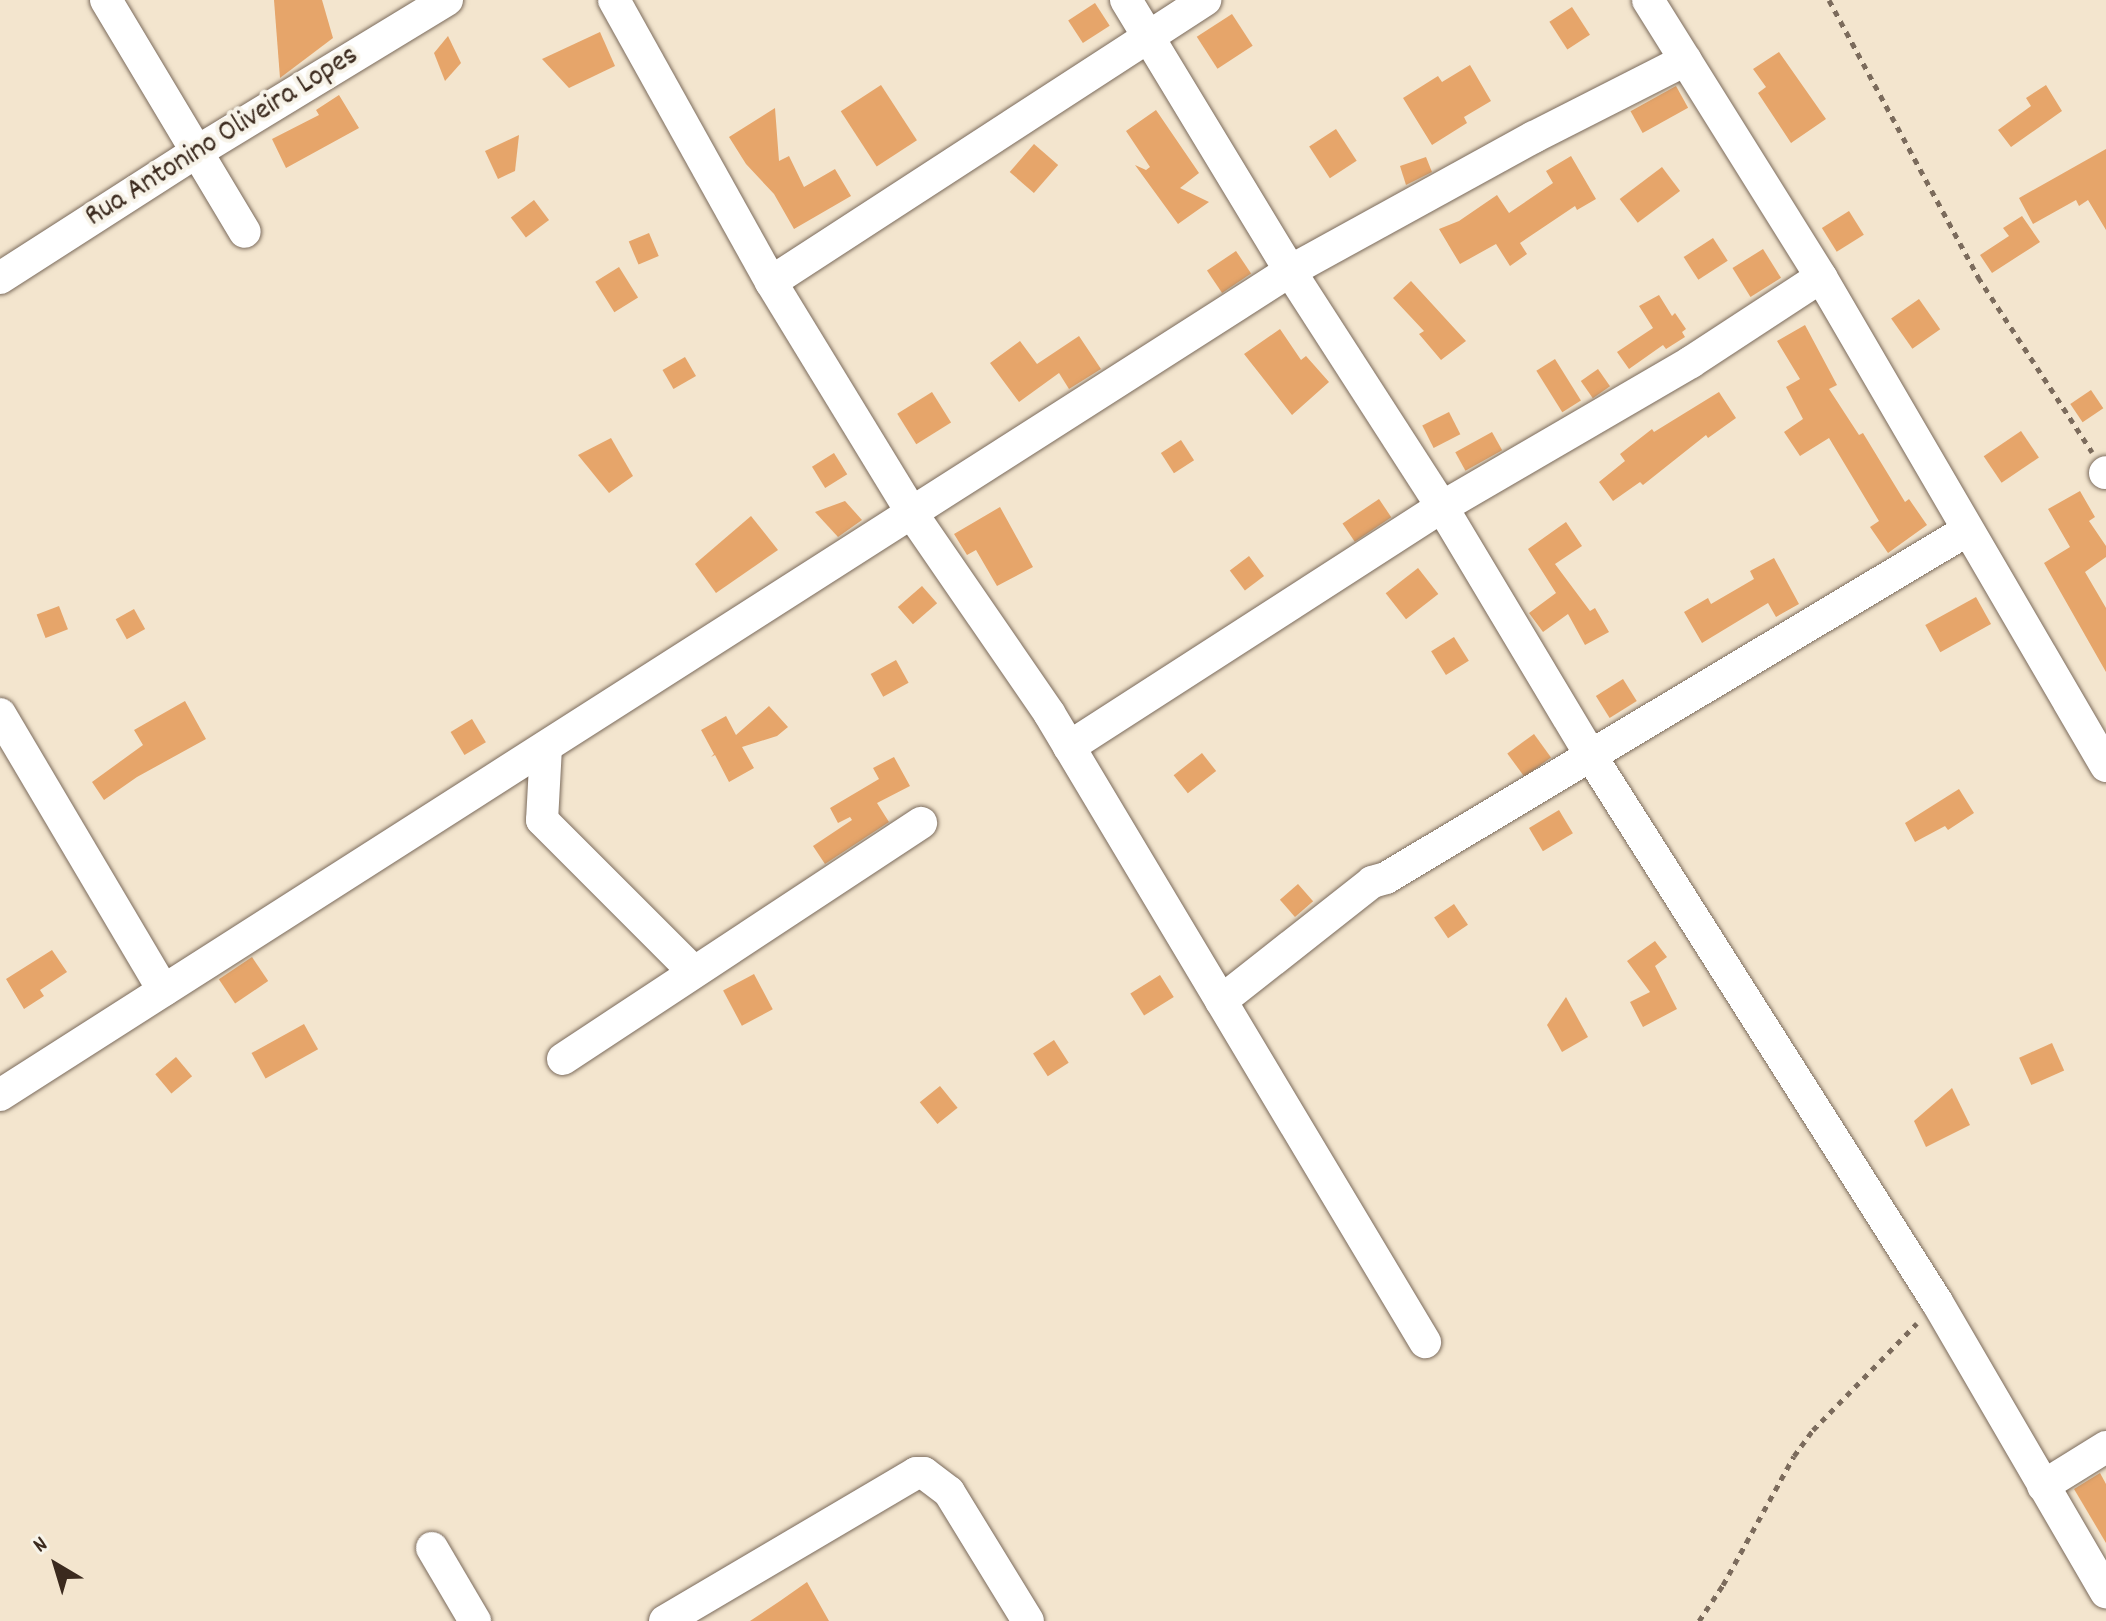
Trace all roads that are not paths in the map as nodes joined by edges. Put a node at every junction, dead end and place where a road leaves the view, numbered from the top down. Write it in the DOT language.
graph roads {
  1 [pos="106,0"];
  2 [pos="447,0"];
  3 [pos="614,0"];
  4 [pos="1126,0"];
  5 [pos="1205,0"];
  6 [pos="1648,0"];
  7 [pos="1148,36"];
  8 [pos="1686,60"];
  9 [pos="195,153"];
  10 [pos="245,232"];
  11 [pos="1290,271"];
  12 [pos="1821,277"];
  13 [pos="0,278"];
  14 [pos="771,282"];
  15 [pos="1442,507"];
  16 [pos="913,515"];
  17 [pos="1966,531"];
  18 [pos="0,714"];
  19 [pos="546,747"];
  20 [pos="1069,747"];
  21 [pos="1591,756"];
  22 [pos="2106,766"];
  23 [pos="921,823"];
  24 [pos="693,971"];
  25 [pos="163,990"];
  26 [pos="1221,1001"];
  27 [pos="563,1059"];
  28 [pos="0,1095"];
  29 [pos="1425,1342"];
  30 [pos="2106,1447"];
  31 [pos="2043,1486"];
  32 [pos="432,1548"];
  33 [pos="2106,1592"];
  34 [pos="475,1621"];
  35 [pos="665,1621"];
  36 [pos="1028,1621"];
  1 -- 9 [label="street"];
  2 -- 9 [label="street, Rua Antonino Oliveira Lopes"];
  3 -- 14 [label="street"];
  4 -- 7 [label="street"];
  5 -- 7 [label="street"];
  6 -- 8 [label="street"];
  7 -- 11 [label="street"];
  7 -- 14 [label="street"];
  8 -- 11 [label="street"];
  8 -- 12 [label="street"];
  9 -- 10 [label="street"];
  9 -- 13 [label="street, Rua Antonino Oliveira Lopes"];
  11 -- 15 [label="street"];
  11 -- 16 [label="street"];
  12 -- 15 [label="street"];
  12 -- 17 [label="street"];
  14 -- 16 [label="street"];
  15 -- 20 [label="street"];
  15 -- 21 [label="street"];
  16 -- 19 [label="street"];
  16 -- 20 [label="street"];
  17 -- 21 [label="street"];
  17 -- 22 [label="street"];
  18 -- 25 [label="street"];
  19 -- 24 [label="street"];
  19 -- 25 [label="street"];
  20 -- 26 [label="street"];
  21 -- 26 [label="street"];
  21 -- 31 [label="street"];
  23 -- 24 [label="street"];
  24 -- 27 [label="street"];
  25 -- 28 [label="street"];
  26 -- 29 [label="street"];
  30 -- 31 [label="street"];
  31 -- 33 [label="street"];
  32 -- 34 [label="street"];
  35 -- 36 [label="street"];
}
